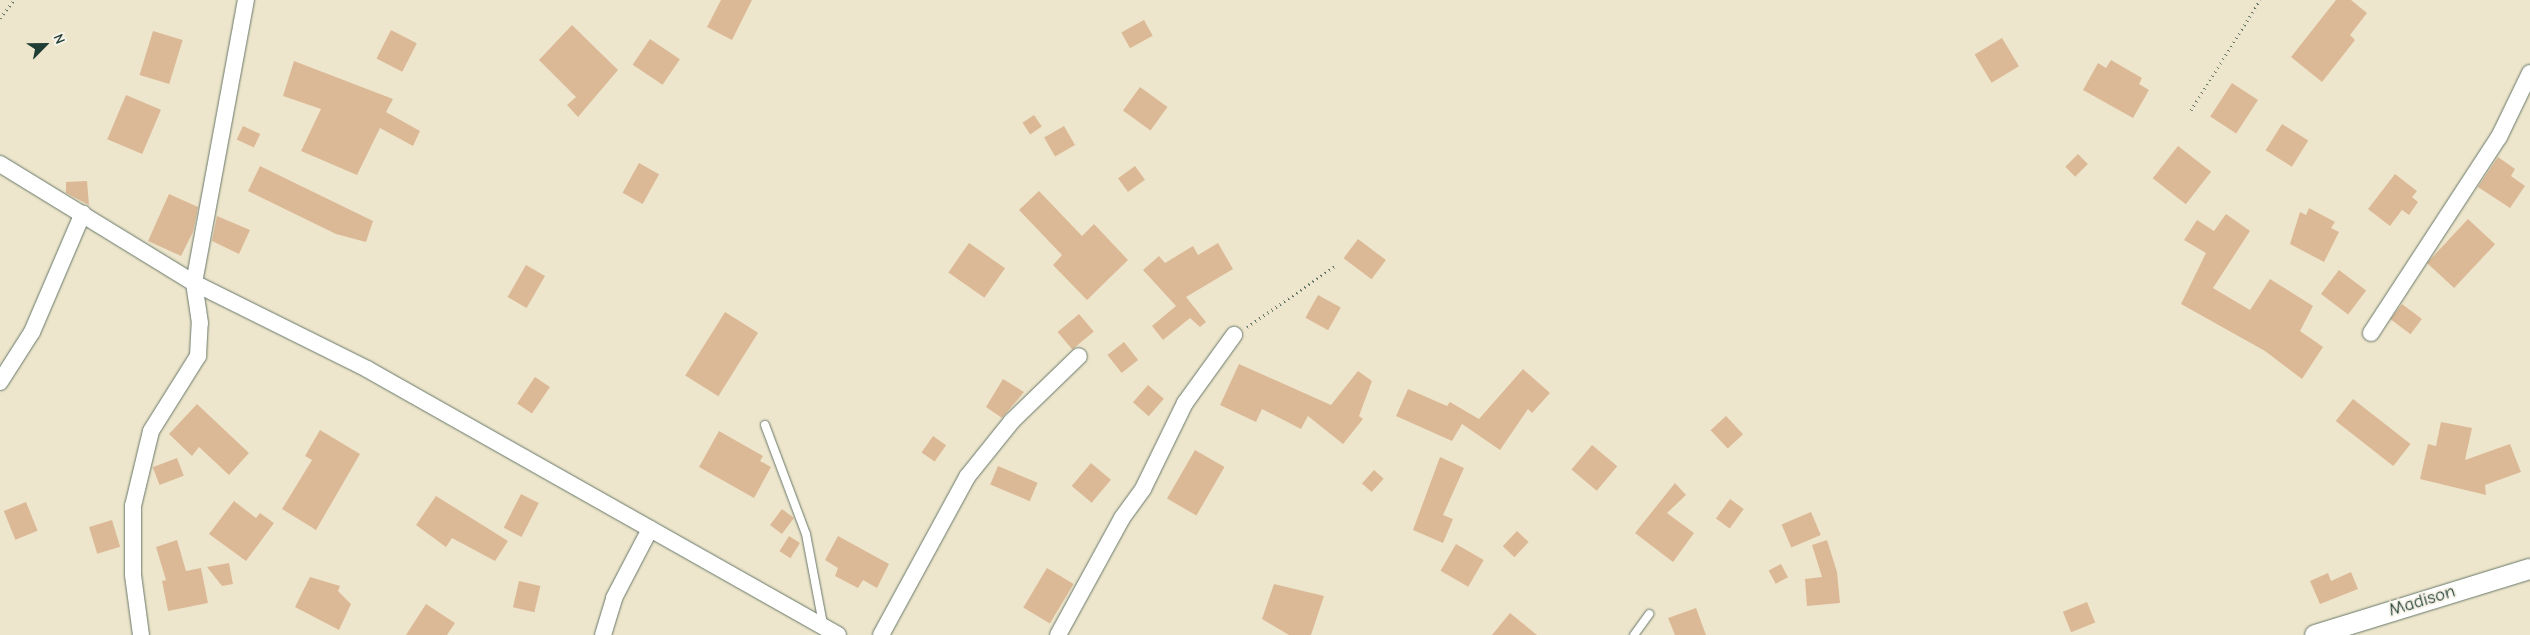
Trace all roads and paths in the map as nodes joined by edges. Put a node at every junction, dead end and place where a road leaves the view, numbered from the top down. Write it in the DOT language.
graph roads {
  1 [pos="14,0"];
  2 [pos="246,0"];
  3 [pos="2260,0"];
  4 [pos="0,18"];
  5 [pos="2530,74"];
  6 [pos="2192,110"];
  7 [pos="0,164"];
  8 [pos="82,214"];
  9 [pos="1335,266"];
  10 [pos="194,283"];
  11 [pos="2371,332"];
  12 [pos="1234,335"];
  13 [pos="1079,356"];
  14 [pos="0,382"];
  15 [pos="765,425"];
  16 [pos="650,529"];
  17 [pos="2530,569"];
  18 [pos="1649,614"];
  19 [pos="823,626"];
  20 [pos="141,635"];
  21 [pos="603,635"];
  22 [pos="838,635"];
  23 [pos="881,635"];
  24 [pos="1058,635"];
  25 [pos="1634,635"];
  26 [pos="2315,635"];
  1 -- 4 [label="path"];
  2 -- 10 [label="street"];
  3 -- 6 [label="path"];
  5 -- 11 [label="street"];
  7 -- 8 [label="street"];
  8 -- 10 [label="street"];
  8 -- 14 [label="street"];
  9 -- 12 [label="path"];
  10 -- 16 [label="street"];
  10 -- 20 [label="street"];
  12 -- 24 [label="street"];
  13 -- 23 [label="street"];
  15 -- 19 [label="lane"];
  16 -- 19 [label="street"];
  16 -- 21 [label="street"];
  17 -- 26 [label="street, Madison"];
  18 -- 25 [label="lane"];
  19 -- 22 [label="street"];
}
